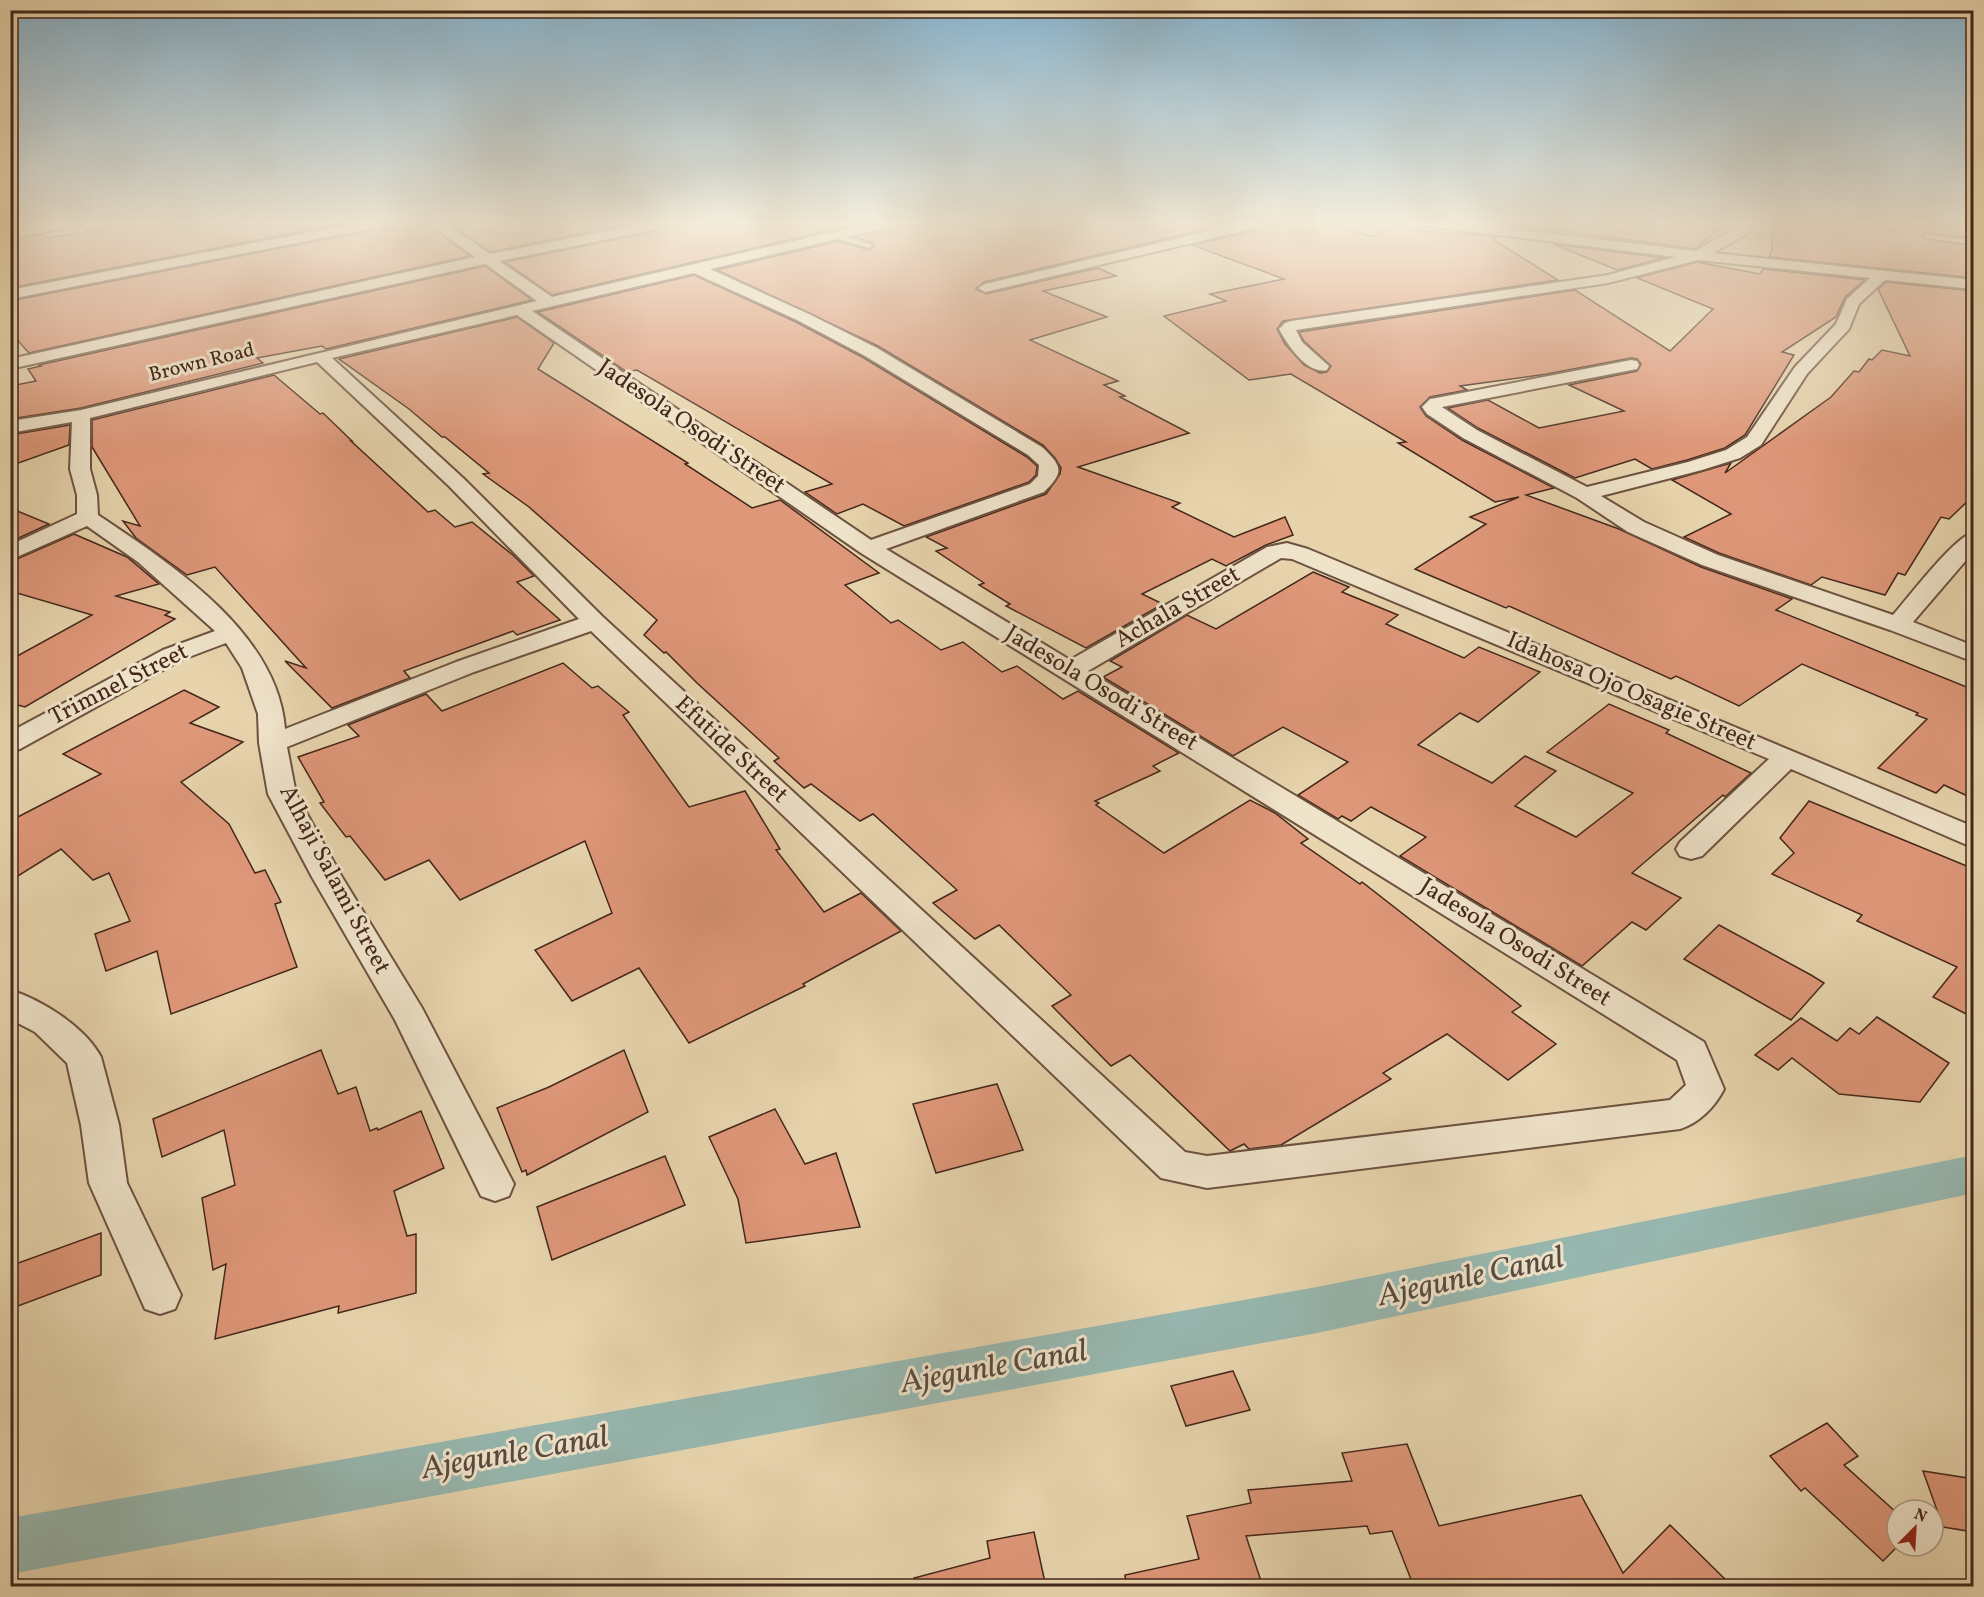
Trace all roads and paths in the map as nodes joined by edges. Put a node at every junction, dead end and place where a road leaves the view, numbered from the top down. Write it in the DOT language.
graph roads {
  1 [pos="317,297"];
  2 [pos="541,297"];
  3 [pos="573,297"];
  4 [pos="758,297"];
  5 [pos="1488,297"];
  6 [pos="1858,297"];
  7 [pos="549,302"];
  8 [pos="519,309"];
  9 [pos="320,356"];
  10 [pos="10,364"];
  11 [pos="1631,365"];
  12 [pos="1321,366"];
  13 [pos="81,415"];
  14 [pos="10,427"];
  15 [pos="1584,494"];
  16 [pos="88,517"];
  17 [pos="1974,538"];
  18 [pos="869,548"];
  19 [pos="1287,550"];
  20 [pos="10,554"];
  21 [pos="595,622"];
  22 [pos="1898,625"];
  23 [pos="231,633"];
  24 [pos="1974,655"];
  25 [pos="1071,670"];
  26 [pos="10,743"];
  27 [pos="273,743"];
  28 [pos="1786,757"];
  29 [pos="1974,838"];
  30 [pos="1691,849"];
  31 [pos="10,1003"];
  32 [pos="1692,1052"];
  33 [pos="495,1184"];
  34 [pos="160,1295"];
  1 -- 10 [label="street"];
  2 -- 7 [label="street"];
  3 -- 7 [label="street, Brown Road"];
  4 -- 18 [label="street"];
  5 -- 12 [label="street"];
  6 -- 15 [label="street"];
  7 -- 8 [label="street, Brown Road"];
  8 -- 9 [label="street, Brown Road"];
  8 -- 18 [label="street, Jadesola Osodi Street"];
  9 -- 13 [label="street, Brown Road"];
  9 -- 21 [label="street, Efutide Street"];
  11 -- 15 [label="street"];
  13 -- 14 [label="street, Brown Road"];
  13 -- 16 [label="street"];
  15 -- 22 [label="street"];
  16 -- 20 [label="street"];
  16 -- 23 [label="street, Alhaji Salami Street"];
  17 -- 22 [label="street"];
  18 -- 25 [label="street, Jadesola Osodi Street"];
  19 -- 25 [label="street, Achala Street"];
  19 -- 28 [label="street, Idahosa Ojo Osagie Street"];
  21 -- 27 [label="street"];
  21 -- 32 [label="street, Efutide Street"];
  22 -- 24 [label="street"];
  23 -- 26 [label="street, Trimnel Street"];
  23 -- 27 [label="street, Alhaji Salami Street"];
  25 -- 32 [label="street, Jadesola Osodi Street"];
  27 -- 33 [label="street, Alhaji Salami Street"];
  28 -- 29 [label="street, Idahosa Ojo Osagie Street"];
  28 -- 30 [label="street"];
  31 -- 34 [label="street"];
}
